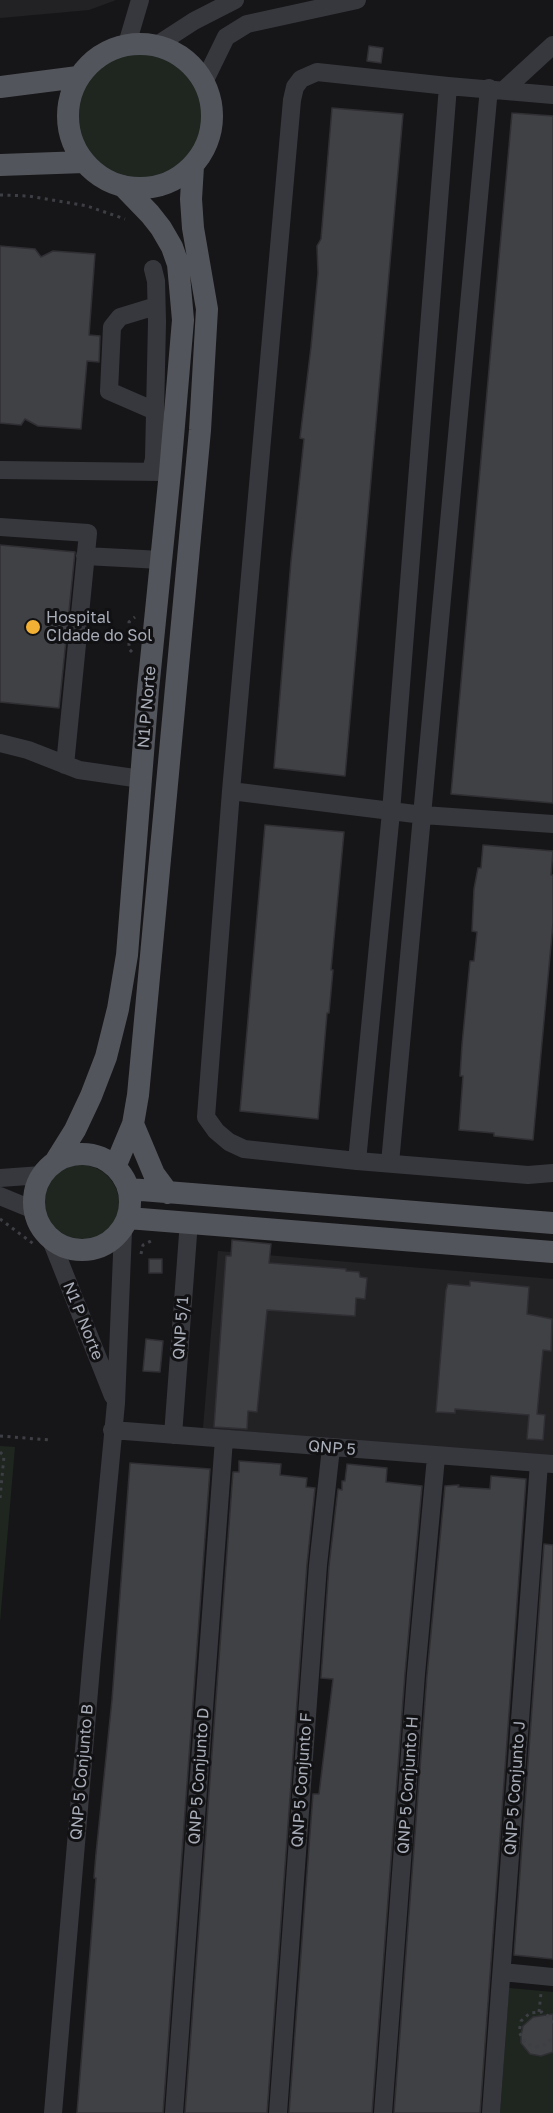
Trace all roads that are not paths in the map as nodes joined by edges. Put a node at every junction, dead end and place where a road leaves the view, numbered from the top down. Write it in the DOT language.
graph roads {
  1 [pos="140,0"];
  2 [pos="232,0"];
  3 [pos="357,0"];
  4 [pos="127,44"];
  5 [pos="157,45"];
  6 [pos="553,45"];
  7 [pos="78,77"];
  8 [pos="204,82"];
  9 [pos="448,86"];
  10 [pos="0,87"];
  11 [pos="497,89"];
  12 [pos="553,95"];
  13 [pos="84,162"];
  14 [pos="0,165"];
  15 [pos="193,166"];
  16 [pos="123,186"];
  17 [pos="153,269"];
  18 [pos="156,306"];
  19 [pos="180,338"];
  20 [pos="156,368"];
  21 [pos="155,411"];
  22 [pos="0,470"];
  23 [pos="161,472"];
  24 [pos="0,527"];
  25 [pos="86,556"];
  26 [pos="161,560"];
  27 [pos="0,743"];
  28 [pos="64,765"];
  29 [pos="141,779"];
  30 [pos="231,791"];
  31 [pos="391,812"];
  32 [pos="423,815"];
  33 [pos="553,824"];
  34 [pos="134,1124"];
  35 [pos="357,1161"];
  36 [pos="390,1163"];
  37 [pos="115,1167"];
  38 [pos="48,1168"];
  39 [pos="553,1173"];
  40 [pos="0,1178"];
  41 [pos="129,1189"];
  42 [pos="168,1193"];
  43 [pos="0,1196"];
  44 [pos="34,1210"];
  45 [pos="553,1223"];
  46 [pos="125,1224"];
  47 [pos="188,1227"];
  48 [pos="45,1244"];
  49 [pos="553,1252"];
  50 [pos="116,1403"];
  51 [pos="112,1430"];
  52 [pos="173,1435"];
  53 [pos="224,1439"];
  54 [pos="331,1448"];
  55 [pos="436,1456"];
  56 [pos="546,1464"];
  57 [pos="502,1972"];
  58 [pos="553,1977"];
  59 [pos="53,2113"];
  60 [pos="174,2113"];
  61 [pos="278,2113"];
  62 [pos="383,2113"];
  63 [pos="491,2113"];
  1 -- 4 [label="street"];
  2 -- 5 [label="street"];
  3 -- 8 [label="street"];
  4 -- 5 [label="main road"];
  4 -- 7 [label="main road"];
  5 -- 8 [label="main road"];
  6 -- 11 [label="street"];
  7 -- 10 [label="main road"];
  7 -- 13 [label="main road"];
  8 -- 15 [label="main road"];
  9 -- 11 [label="street"];
  9 -- 30 [label="street"];
  9 -- 31 [label="street"];
  11 -- 12 [label="street"];
  11 -- 32 [label="street"];
  13 -- 14 [label="main road"];
  13 -- 16 [label="main road"];
  15 -- 16 [label="main road"];
  15 -- 34 [label="main road, N1 P Norte"];
  16 -- 19 [label="main road, N1 P Norte"];
  17 -- 18 [label="street"];
  18 -- 20 [label="street"];
  18 -- 21 [label="street"];
  19 -- 20 [label="street"];
  19 -- 23 [label="main road, N1 P Norte"];
  20 -- 21 [label="street"];
  21 -- 23 [label="street"];
  22 -- 23 [label="street"];
  23 -- 26 [label="main road, N1 P Norte"];
  24 -- 25 [label="street"];
  25 -- 26 [label="street"];
  25 -- 28 [label="street"];
  26 -- 29 [label="main road, N1 P Norte"];
  27 -- 28 [label="street"];
  28 -- 29 [label="street"];
  29 -- 38 [label="main road, N1 P Norte"];
  30 -- 31 [label="street"];
  30 -- 35 [label="street"];
  31 -- 32 [label="street"];
  31 -- 35 [label="street"];
  32 -- 33 [label="street"];
  32 -- 36 [label="street"];
  34 -- 37 [label="main road, N1 P Norte"];
  34 -- 42 [label="main road"];
  35 -- 36 [label="street"];
  36 -- 39 [label="street"];
  37 -- 38 [label="main road"];
  37 -- 41 [label="main road"];
  38 -- 40 [label="street"];
  38 -- 44 [label="main road"];
  41 -- 42 [label="main road"];
  41 -- 46 [label="main road"];
  42 -- 45 [label="main road"];
  43 -- 44 [label="street"];
  44 -- 48 [label="main road"];
  46 -- 47 [label="main road"];
  46 -- 48 [label="main road"];
  46 -- 50 [label="street, N1 P Norte"];
  47 -- 49 [label="main road"];
  47 -- 52 [label="street, QNP 5/1"];
  48 -- 50 [label="street, N1 P Norte"];
  50 -- 51 [label="street, N1 P Norte"];
  51 -- 52 [label="street, QNP 5"];
  51 -- 59 [label="street, QNP 5 Conjunto B"];
  52 -- 53 [label="street, QNP 5"];
  53 -- 54 [label="street, QNP 5"];
  53 -- 60 [label="street, QNP 5 Conjunto D"];
  54 -- 55 [label="street, QNP 5"];
  54 -- 61 [label="street, QNP 5 Conjunto F"];
  55 -- 56 [label="street, QNP 5"];
  55 -- 62 [label="street, QNP 5 Conjunto H"];
  56 -- 57 [label="street, QNP 5 Conjunto J"];
  57 -- 58 [label="street"];
  57 -- 63 [label="street, QNP 5 Conjunto J"];
}
